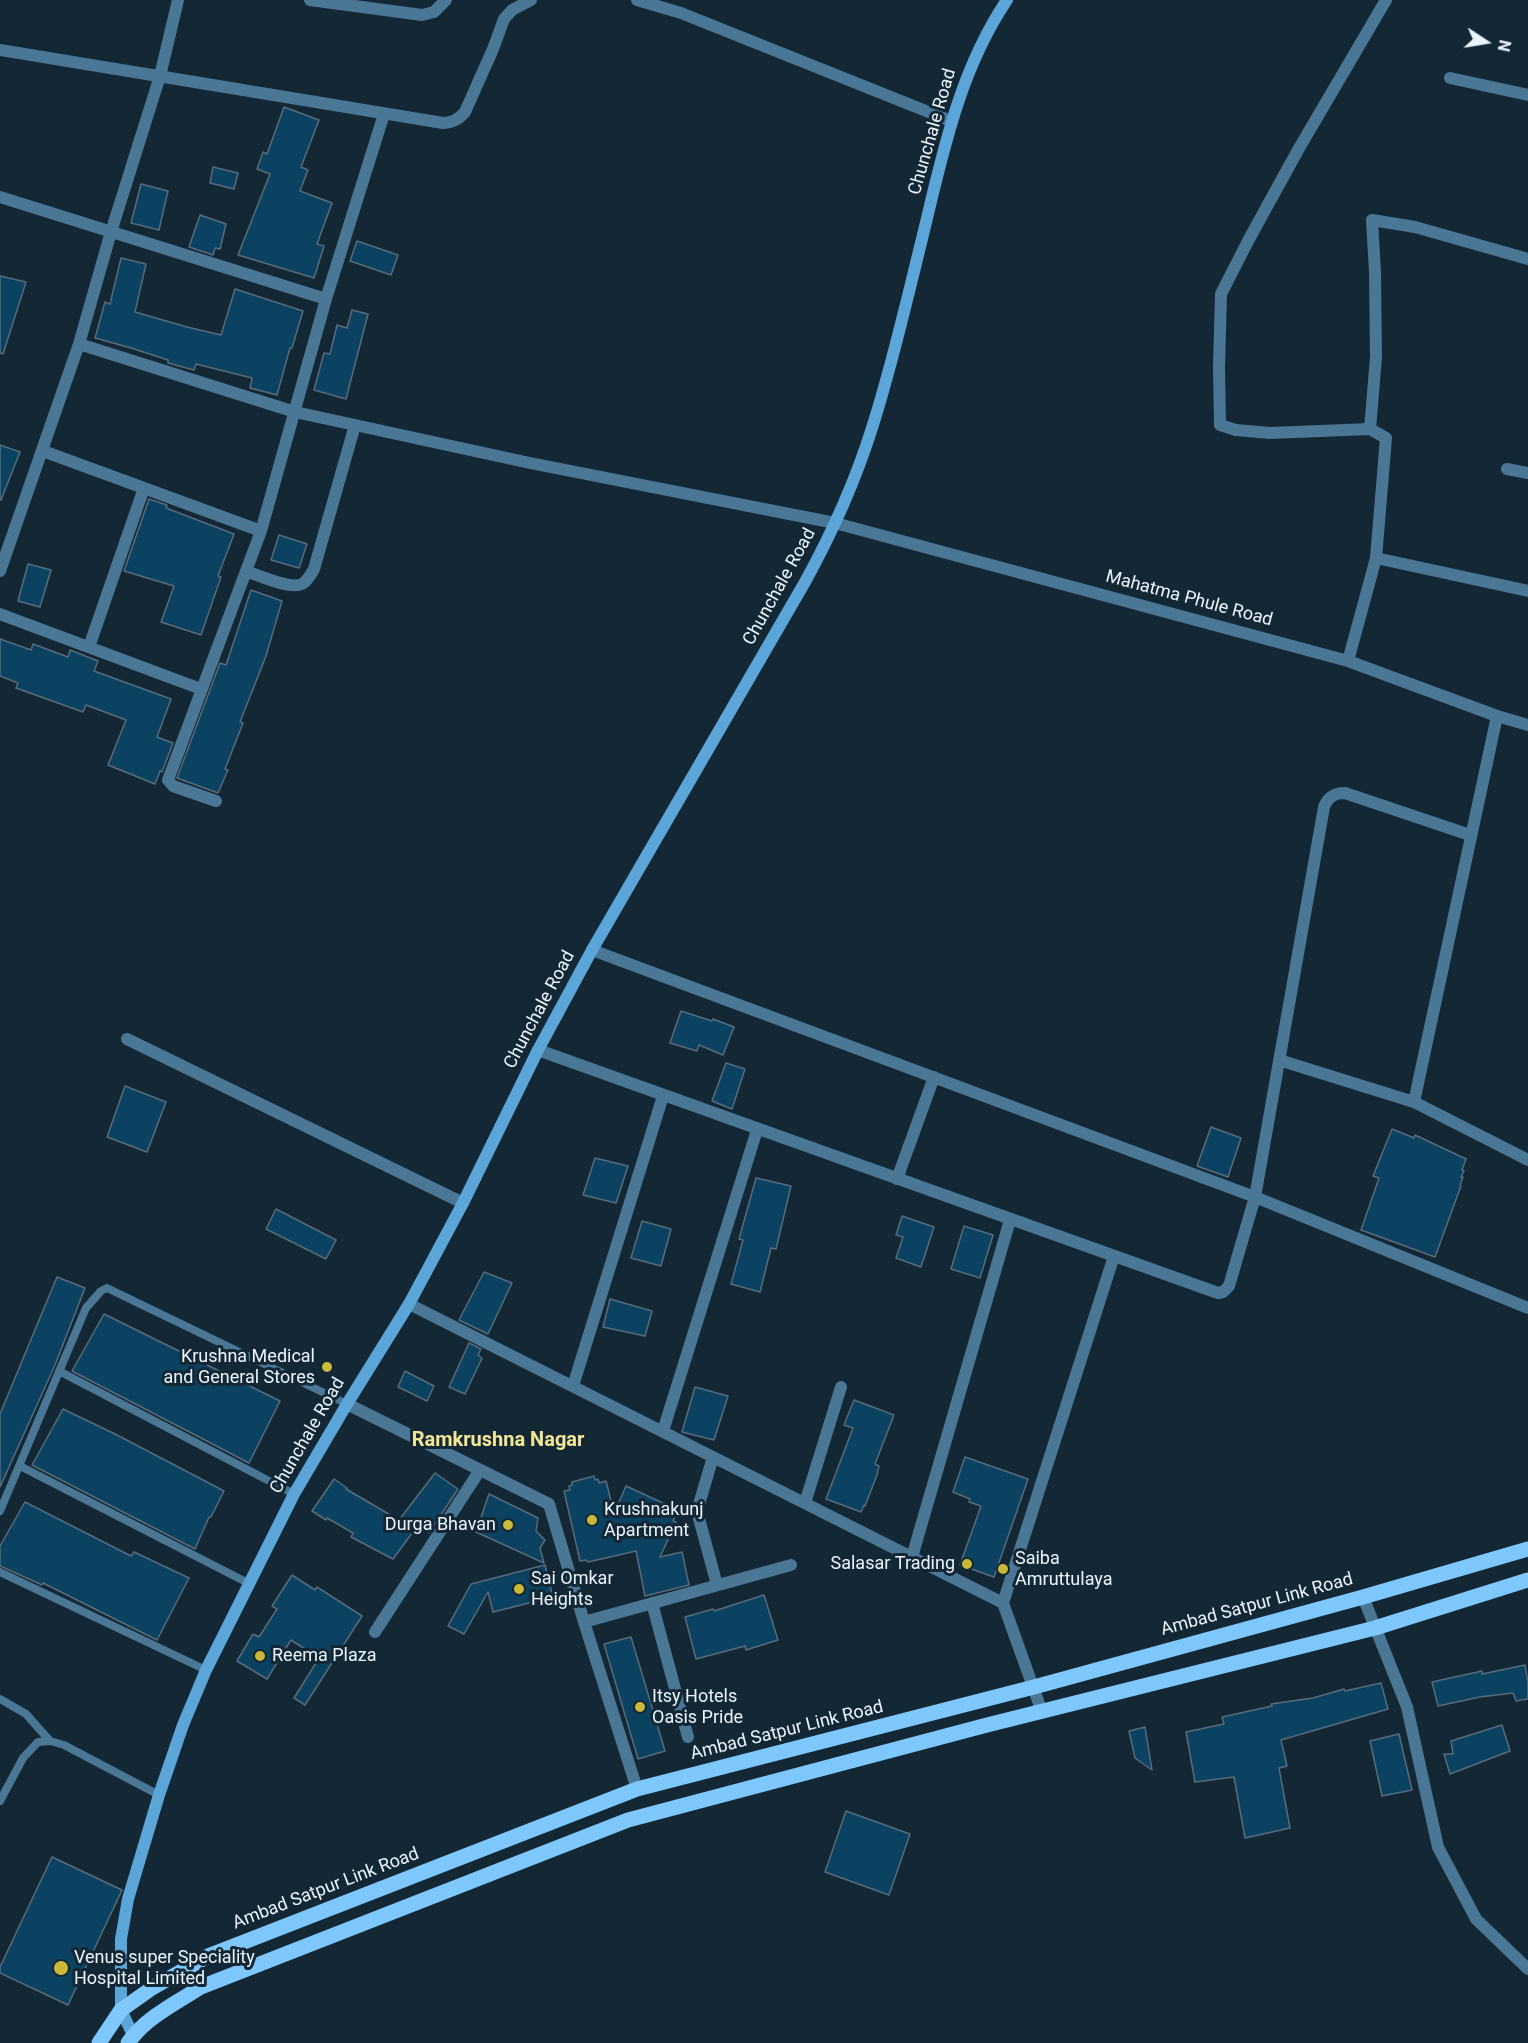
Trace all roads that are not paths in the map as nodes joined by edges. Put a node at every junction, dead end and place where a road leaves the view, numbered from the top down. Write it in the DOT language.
graph roads {
  1 [pos="178,0"];
  2 [pos="310,0"];
  3 [pos="446,0"];
  4 [pos="531,0"];
  5 [pos="637,0"];
  6 [pos="1007,0"];
  7 [pos="1386,0"];
  8 [pos="0,50"];
  9 [pos="160,76"];
  10 [pos="1450,78"];
  11 [pos="1528,94"];
  12 [pos="384,114"];
  13 [pos="951,121"];
  14 [pos="0,199"];
  15 [pos="111,232"];
  16 [pos="1528,259"];
  17 [pos="326,299"];
  18 [pos="79,344"];
  19 [pos="295,412"];
  20 [pos="355,425"];
  21 [pos="1370,429"];
  22 [pos="43,451"];
  23 [pos="1507,469"];
  24 [pos="1528,473"];
  25 [pos="144,488"];
  26 [pos="836,523"];
  27 [pos="261,531"];
  28 [pos="1376,558"];
  29 [pos="0,571"];
  30 [pos="246,571"];
  31 [pos="1528,591"];
  32 [pos="0,614"];
  33 [pos="89,647"];
  34 [pos="1348,660"];
  35 [pos="201,689"];
  36 [pos="1497,716"];
  37 [pos="1528,725"];
  38 [pos="216,801"];
  39 [pos="1470,835"];
  40 [pos="592,950"];
  41 [pos="127,1039"];
  42 [pos="538,1050"];
  43 [pos="1280,1060"];
  44 [pos="934,1077"];
  45 [pos="663,1096"];
  46 [pos="1413,1102"];
  47 [pos="757,1130"];
  48 [pos="1528,1160"];
  49 [pos="897,1179"];
  50 [pos="1255,1197"];
  51 [pos="463,1203"];
  52 [pos="1010,1220"];
  53 [pos="1114,1256"];
  54 [pos="410,1304"];
  55 [pos="1528,1308"];
  56 [pos="59,1371"];
  57 [pos="573,1386"];
  58 [pos="841,1387"];
  59 [pos="347,1404"];
  60 [pos="663,1431"];
  61 [pos="713,1456"];
  62 [pos="20,1466"];
  63 [pos="480,1470"];
  64 [pos="294,1494"];
  65 [pos="805,1503"];
  66 [pos="0,1511"];
  67 [pos="1528,1549"];
  68 [pos="912,1557"];
  69 [pos="791,1565"];
  70 [pos="0,1572"];
  71 [pos="1528,1580"];
  72 [pos="248,1583"];
  73 [pos="717,1585"];
  74 [pos="1362,1597"];
  75 [pos="652,1603"];
  76 [pos="1003,1603"];
  77 [pos="584,1622"];
  78 [pos="1375,1628"];
  79 [pos="375,1632"];
  80 [pos="206,1670"];
  81 [pos="1034,1687"];
  82 [pos="0,1699"];
  83 [pos="1042,1712"];
  84 [pos="688,1737"];
  85 [pos="50,1741"];
  86 [pos="637,1789"];
  87 [pos="159,1795"];
  88 [pos="0,1802"];
  89 [pos="1528,1969"];
  90 [pos="121,2010"];
  91 [pos="130,2039"];
  92 [pos="99,2043"];
  1 -- 9 [label="street"];
  2 -- 3 [label="street"];
  4 -- 12 [label="street"];
  5 -- 13 [label="street"];
  6 -- 13 [label="street, Chunchale Road"];
  7 -- 21 [label="street"];
  8 -- 9 [label="street"];
  9 -- 12 [label="street"];
  9 -- 15 [label="street"];
  10 -- 11 [label="street"];
  12 -- 17 [label="street"];
  13 -- 26 [label="street, Chunchale Road"];
  14 -- 15 [label="street"];
  15 -- 17 [label="street"];
  15 -- 18 [label="street"];
  16 -- 21 [label="street"];
  17 -- 19 [label="street"];
  18 -- 19 [label="street, Mahatma Phule Road"];
  18 -- 22 [label="street"];
  19 -- 20 [label="street, Mahatma Phule Road"];
  19 -- 27 [label="street"];
  20 -- 26 [label="street, Mahatma Phule Road"];
  20 -- 30 [label="street"];
  21 -- 28 [label="street"];
  22 -- 25 [label="street"];
  22 -- 29 [label="street"];
  23 -- 24 [label="street"];
  25 -- 27 [label="street"];
  25 -- 33 [label="street"];
  26 -- 34 [label="street, Mahatma Phule Road"];
  26 -- 40 [label="street, Chunchale Road"];
  27 -- 30 [label="street"];
  28 -- 31 [label="street"];
  28 -- 34 [label="street"];
  30 -- 35 [label="street"];
  32 -- 33 [label="street"];
  33 -- 35 [label="street"];
  34 -- 36 [label="street, Mahatma Phule Road"];
  35 -- 38 [label="street"];
  36 -- 37 [label="street, Mahatma Phule Road"];
  36 -- 39 [label="street"];
  39 -- 43 [label="street"];
  39 -- 46 [label="street"];
  40 -- 42 [label="street, Chunchale Road"];
  40 -- 44 [label="street"];
  41 -- 51 [label="street"];
  42 -- 45 [label="street"];
  42 -- 51 [label="street, Chunchale Road"];
  43 -- 46 [label="street"];
  43 -- 50 [label="street"];
  44 -- 49 [label="street"];
  44 -- 50 [label="street"];
  45 -- 47 [label="street"];
  45 -- 57 [label="street"];
  46 -- 48 [label="street"];
  47 -- 49 [label="street"];
  47 -- 60 [label="street"];
  49 -- 52 [label="street"];
  50 -- 53 [label="street"];
  50 -- 55 [label="street"];
  51 -- 54 [label="street, Chunchale Road"];
  52 -- 53 [label="street"];
  52 -- 68 [label="street"];
  53 -- 76 [label="street"];
  54 -- 57 [label="street"];
  54 -- 59 [label="street, Chunchale Road"];
  56 -- 59 [label="lane"];
  56 -- 62 [label="lane"];
  56 -- 64 [label="lane"];
  57 -- 60 [label="street"];
  58 -- 65 [label="street"];
  59 -- 63 [label="street"];
  59 -- 64 [label="street, Chunchale Road"];
  60 -- 61 [label="street"];
  61 -- 65 [label="street"];
  61 -- 73 [label="street"];
  62 -- 66 [label="lane"];
  62 -- 72 [label="lane"];
  63 -- 77 [label="street"];
  63 -- 79 [label="street"];
  64 -- 72 [label="street, Chunchale Road"];
  65 -- 68 [label="street"];
  67 -- 74 [label="main road, Ambad Satpur Link Road"];
  68 -- 76 [label="street"];
  69 -- 73 [label="street"];
  70 -- 80 [label="lane"];
  71 -- 78 [label="main road"];
  72 -- 80 [label="street, Chunchale Road"];
  73 -- 75 [label="street"];
  74 -- 78 [label="street"];
  74 -- 81 [label="main road, Ambad Satpur Link Road"];
  75 -- 77 [label="street"];
  75 -- 84 [label="street"];
  76 -- 81 [label="street"];
  77 -- 86 [label="street"];
  78 -- 83 [label="main road"];
  78 -- 89 [label="street"];
  80 -- 87 [label="street, Chunchale Road"];
  81 -- 83 [label="street"];
  81 -- 86 [label="main road, Ambad Satpur Link Road"];
  82 -- 85 [label="lane"];
  83 -- 91 [label="main road"];
  85 -- 87 [label="lane"];
  85 -- 88 [label="lane"];
  86 -- 90 [label="main road, Ambad Satpur Link Road"];
  87 -- 90 [label="street, Chunchale Road"];
  90 -- 91 [label="street, Chunchale Road"];
  90 -- 92 [label="main road, Ambad Satpur Link Road"];
}
